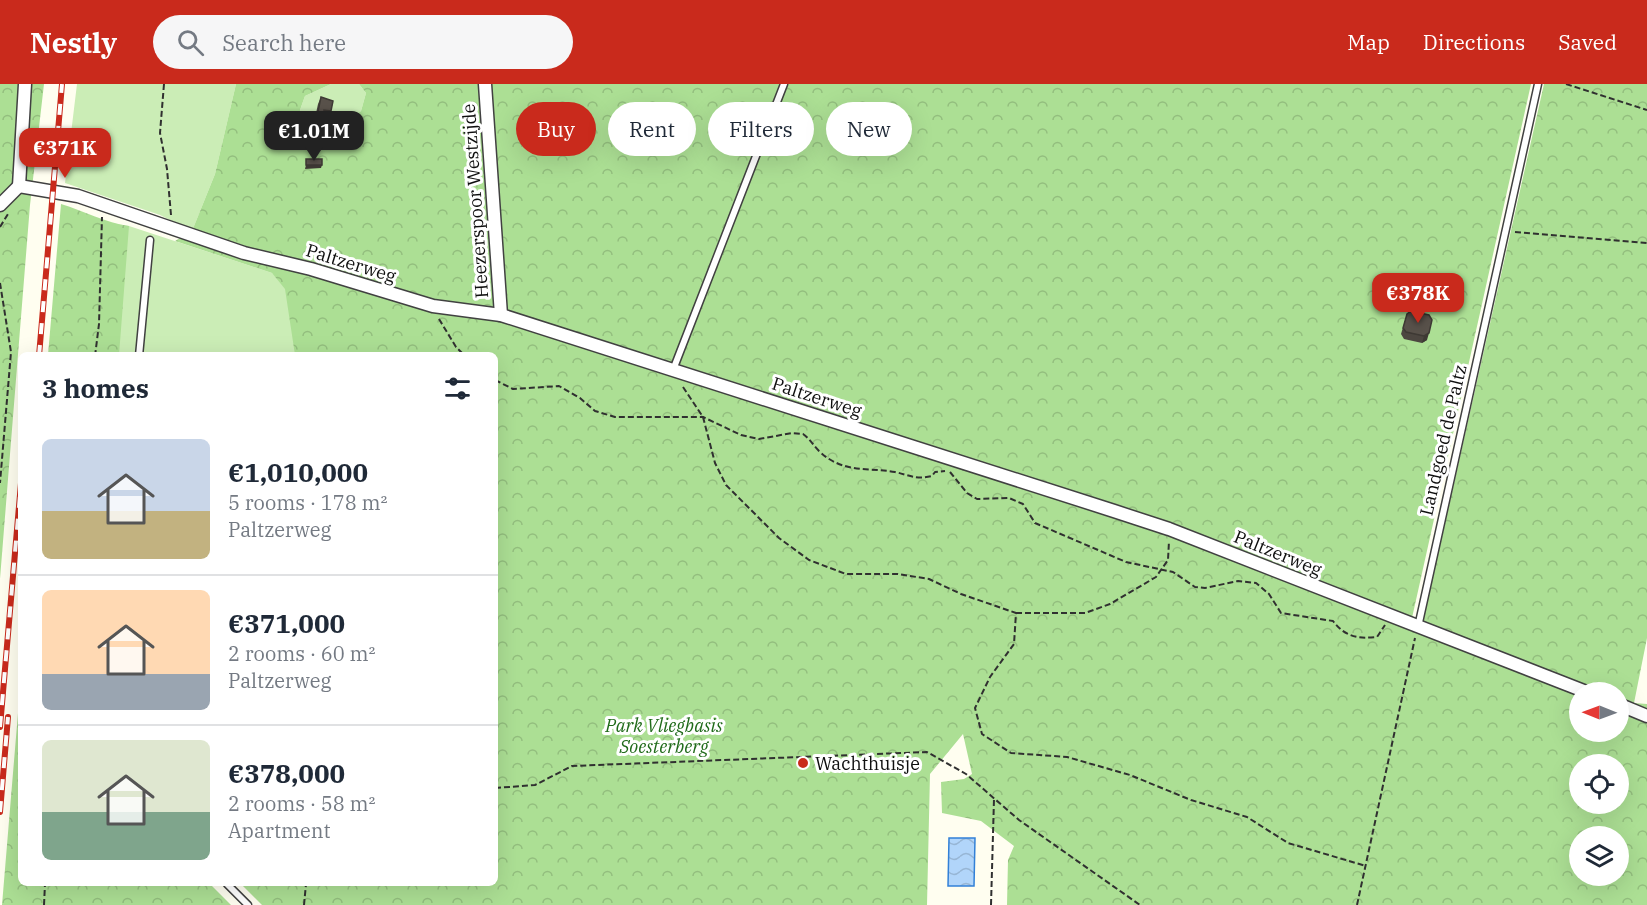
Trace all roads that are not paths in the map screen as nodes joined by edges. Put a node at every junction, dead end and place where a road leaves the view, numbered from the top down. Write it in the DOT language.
graph roads {
  1 [pos="25,84"];
  2 [pos="485,84"];
  3 [pos="784,84"];
  4 [pos="1538,84"];
  5 [pos="19,186"];
  6 [pos="0,205"];
  7 [pos="150,240"];
  8 [pos="501,315"];
  9 [pos="139,352"];
  10 [pos="674,371"];
  11 [pos="1418,627"];
  12 [pos="1569,685"];
  13 [pos="1629,709"];
  14 [pos="1647,716"];
  15 [pos="229,886"];
  16 [pos="248,905"];
  1 -- 5 [label="street"];
  2 -- 8 [label="street, Heezerspoor Westzijde"];
  3 -- 10 [label="lane"];
  4 -- 11 [label="lane, Landgoed de Paltz"];
  5 -- 6 [label="street"];
  5 -- 8 [label="street, Paltzerweg"];
  7 -- 9 [label="lane"];
  8 -- 10 [label="street, Paltzerweg"];
  10 -- 11 [label="street, Paltzerweg"];
  11 -- 12 [label="street, Paltzerweg"];
  13 -- 14 [label="street"];
  15 -- 16 [label="lane"];
}
